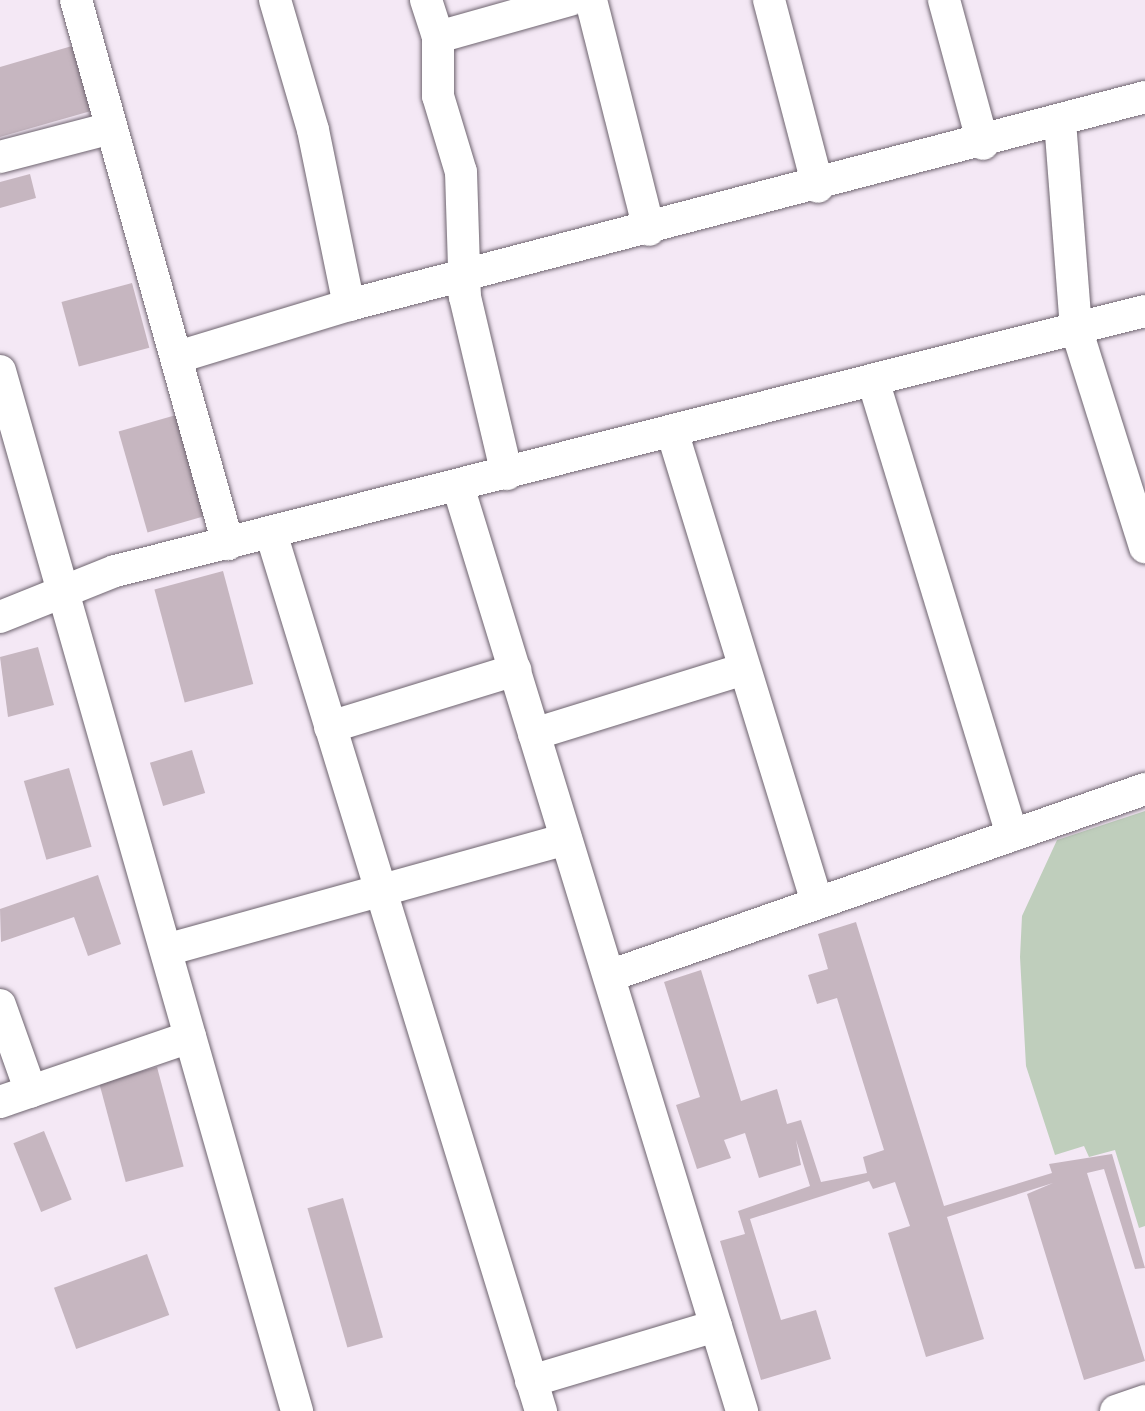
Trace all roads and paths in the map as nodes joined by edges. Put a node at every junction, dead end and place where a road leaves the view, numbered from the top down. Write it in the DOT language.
graph roads {
  1 [pos="76,0"];
  2 [pos="275,0"];
  3 [pos="426,0"];
  4 [pos="570,0"];
  5 [pos="591,0"];
  6 [pos="769,0"];
  7 [pos="944,0"];
  8 [pos="438,37"];
  9 [pos="1145,97"];
  10 [pos="1060,121"];
  11 [pos="111,128"];
  12 [pos="983,144"];
  13 [pos="0,157"];
  14 [pos="818,187"];
  15 [pos="649,230"];
  16 [pos="462,279"];
  17 [pos="349,305"];
  18 [pos="1145,311"];
  19 [pos="1076,328"];
  20 [pos="178,357"];
  21 [pos="0,371"];
  22 [pos="873,380"];
  23 [pos="5,411"];
  24 [pos="672,431"];
  25 [pos="507,474"];
  26 [pos="458,486"];
  27 [pos="271,533"];
  28 [pos="228,544"];
  29 [pos="1145,547"];
  30 [pos="65,587"];
  31 [pos="0,617"];
  32 [pos="744,669"];
  33 [pos="515,670"];
  34 [pos="330,727"];
  35 [pos="534,734"];
  36 [pos="1145,789"];
  37 [pos="1012,835"];
  38 [pos="566,839"];
  39 [pos="381,893"];
  40 [pos="817,904"];
  41 [pos="166,950"];
  42 [pos="609,976"];
  43 [pos="0,1005"];
  44 [pos="190,1037"];
  45 [pos="31,1092"];
  46 [pos="0,1102"];
  47 [pos="716,1326"];
  48 [pos="531,1381"];
  49 [pos="1145,1401"];
  50 [pos="297,1411"];
  51 [pos="541,1411"];
  52 [pos="742,1411"];
  53 [pos="1116,1411"];
  1 -- 11 [label="street"];
  2 -- 17 [label="street"];
  3 -- 8 [label="street"];
  4 -- 8 [label="street"];
  5 -- 15 [label="street"];
  6 -- 14 [label="street"];
  7 -- 12 [label="street"];
  8 -- 16 [label="street"];
  9 -- 10 [label="street"];
  10 -- 12 [label="street"];
  10 -- 19 [label="street"];
  11 -- 13 [label="street"];
  11 -- 20 [label="street"];
  12 -- 14 [label="street"];
  14 -- 15 [label="street"];
  15 -- 16 [label="street"];
  16 -- 17 [label="street"];
  16 -- 25 [label="street"];
  17 -- 20 [label="street"];
  18 -- 19 [label="street"];
  19 -- 22 [label="street"];
  19 -- 29 [label="street"];
  20 -- 28 [label="street"];
  21 -- 23 [label="street"];
  22 -- 24 [label="street"];
  22 -- 37 [label="street"];
  23 -- 30 [label="street"];
  24 -- 25 [label="street"];
  24 -- 32 [label="street"];
  25 -- 26 [label="street"];
  26 -- 27 [label="street"];
  26 -- 33 [label="street"];
  27 -- 28 [label="street"];
  27 -- 34 [label="street"];
  28 -- 30 [label="street"];
  30 -- 31 [label="street"];
  30 -- 41 [label="street"];
  32 -- 35 [label="street"];
  32 -- 40 [label="street"];
  33 -- 34 [label="street"];
  33 -- 35 [label="street"];
  34 -- 39 [label="street"];
  35 -- 38 [label="street"];
  36 -- 37 [label="street"];
  37 -- 40 [label="street"];
  38 -- 39 [label="street"];
  38 -- 42 [label="street"];
  39 -- 41 [label="street"];
  39 -- 48 [label="street"];
  40 -- 42 [label="street"];
  41 -- 44 [label="street"];
  42 -- 47 [label="street"];
  43 -- 45 [label="street"];
  44 -- 45 [label="street"];
  44 -- 50 [label="street"];
  45 -- 46 [label="street"];
  47 -- 48 [label="street"];
  47 -- 52 [label="street"];
  48 -- 51 [label="street"];
  49 -- 53 [label="street"];
}
